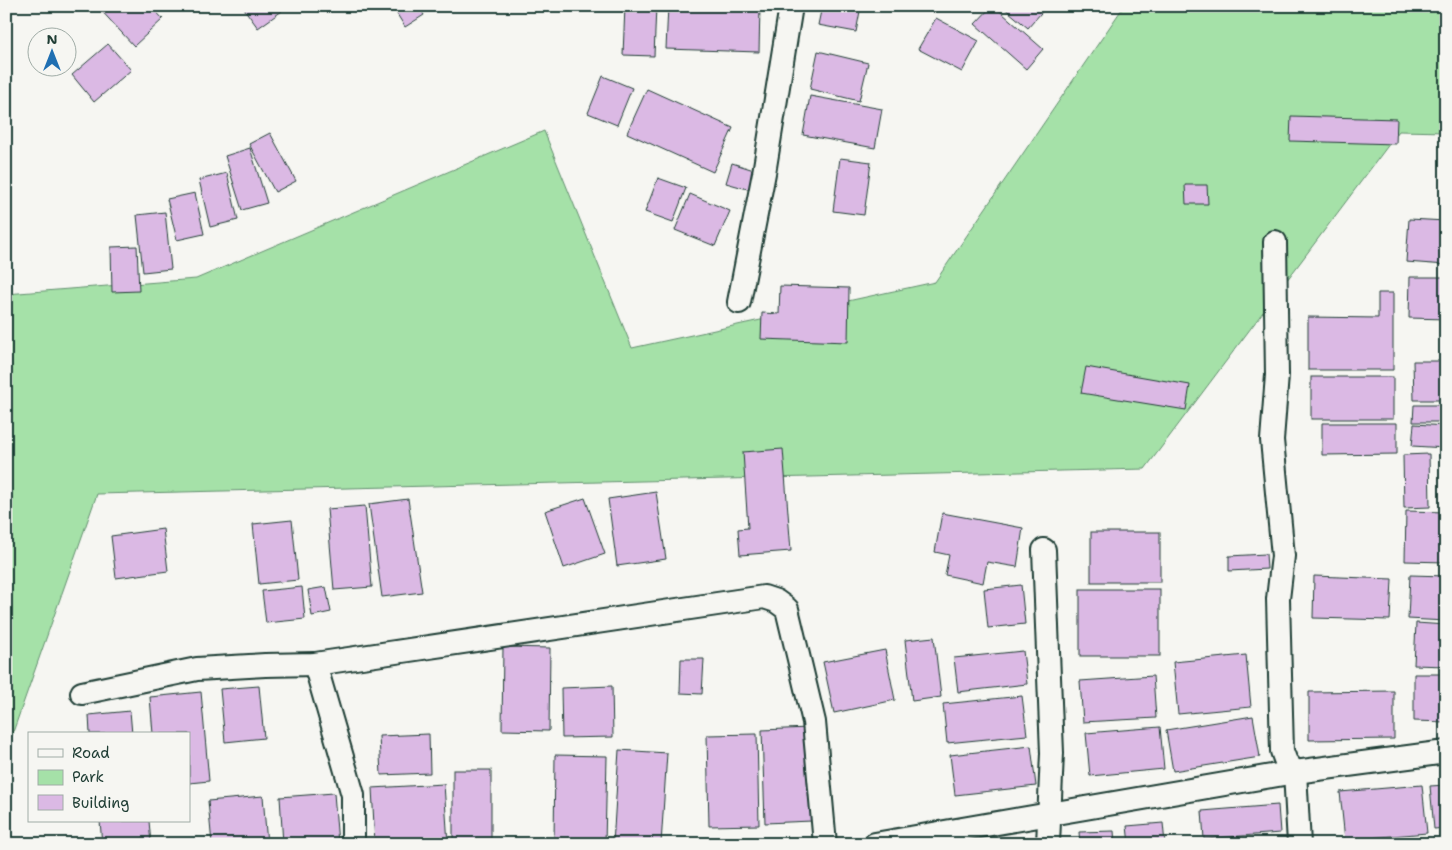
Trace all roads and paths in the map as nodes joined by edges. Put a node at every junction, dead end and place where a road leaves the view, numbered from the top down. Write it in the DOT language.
graph roads {
  1 [pos="790,6"];
  2 [pos="1275,242"];
  3 [pos="739,302"];
  4 [pos="1044,550"];
  5 [pos="315,664"];
  6 [pos="82,693"];
  7 [pos="1446,752"];
  8 [pos="1295,772"];
  9 [pos="1048,814"];
  10 [pos="353,844"];
  11 [pos="825,844"];
  12 [pos="875,844"];
  13 [pos="1048,844"];
  14 [pos="1299,844"];
  1 -- 3 [label="street"];
  2 -- 8 [label="street"];
  4 -- 9 [label="street"];
  5 -- 6 [label="street"];
  5 -- 10 [label="street"];
  5 -- 11 [label="street"];
  7 -- 8 [label="street"];
  8 -- 9 [label="street"];
  8 -- 14 [label="street"];
  9 -- 12 [label="street"];
  9 -- 13 [label="street"];
}
